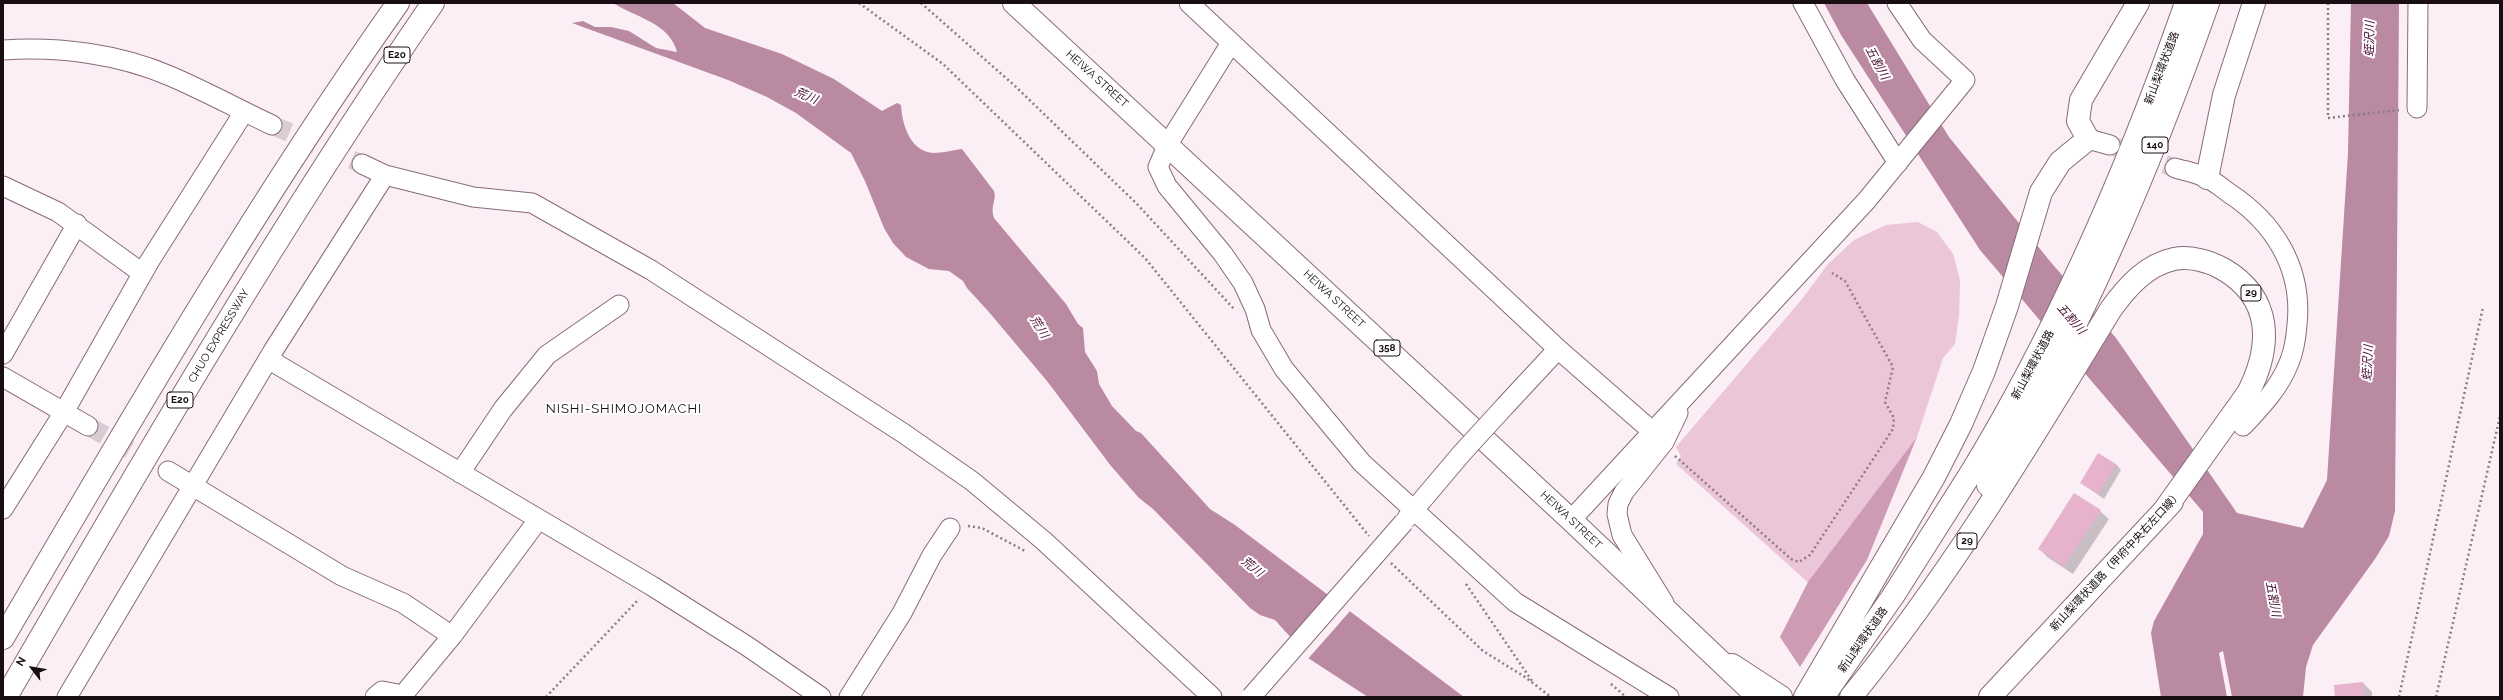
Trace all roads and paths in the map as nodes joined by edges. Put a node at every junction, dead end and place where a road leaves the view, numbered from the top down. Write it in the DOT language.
graph roads {
  1 [pos="398,3"];
  2 [pos="433,3"];
  3 [pos="860,3"];
  4 [pos="921,3"];
  5 [pos="1014,3"];
  6 [pos="1189,3"];
  7 [pos="1803,3"];
  8 [pos="1897,3"];
  9 [pos="2138,3"];
  10 [pos="2186,3"];
  11 [pos="2208,3"];
  12 [pos="2254,3"];
  13 [pos="2328,3"];
  14 [pos="2418,3"];
  15 [pos="1231,43"];
  16 [pos="3,50"];
  17 [pos="2417,108"];
  18 [pos="244,112"];
  19 [pos="272,125"];
  20 [pos="2088,139"];
  21 [pos="1168,144"];
  22 [pos="2110,145"];
  23 [pos="1901,159"];
  24 [pos="362,164"];
  25 [pos="2175,168"];
  26 [pos="385,175"];
  27 [pos="2207,178"];
  28 [pos="3,186"];
  29 [pos="77,224"];
  30 [pos="142,273"];
  31 [pos="1832,274"];
  32 [pos="618,304"];
  33 [pos="2483,307"];
  34 [pos="1236,312"];
  35 [pos="1558,349"];
  36 [pos="3,354"];
  37 [pos="268,359"];
  38 [pos="2063,371"];
  39 [pos="3,377"];
  40 [pos="1688,394"];
  41 [pos="64,412"];
  42 [pos="2500,416"];
  43 [pos="88,426"];
  44 [pos="2243,426"];
  45 [pos="1653,432"];
  46 [pos="2214,450"];
  47 [pos="1674,456"];
  48 [pos="168,471"];
  49 [pos="460,473"];
  50 [pos="1980,479"];
  51 [pos="193,485"];
  52 [pos="3,509"];
  53 [pos="1410,516"];
  54 [pos="538,520"];
  55 [pos="1571,520"];
  56 [pos="950,528"];
  57 [pos="1370,538"];
  58 [pos="1031,554"];
  59 [pos="1389,561"];
  60 [pos="1463,580"];
  61 [pos="652,586"];
  62 [pos="1673,616"];
  63 [pos="452,636"];
  64 [pos="3,638"];
  65 [pos="1704,646"];
  66 [pos="1533,683"];
  67 [pos="1823,688"];
  68 [pos="404,696"];
  69 [pos="1992,696"];
  70 [pos="6,697"];
  71 [pos="67,697"];
  72 [pos="375,697"];
  73 [pos="546,697"];
  74 [pos="821,697"];
  75 [pos="849,697"];
  76 [pos="1212,697"];
  77 [pos="1251,697"];
  78 [pos="1551,697"];
  79 [pos="1669,697"];
  80 [pos="1758,697"];
  81 [pos="1781,697"];
  82 [pos="1805,697"];
  83 [pos="1851,697"];
  84 [pos="2399,697"];
  85 [pos="2436,697"];
  1 -- 64 [label="main road, E20"];
  2 -- 70 [label="main road, CHUO EXPRESSWAY / E20"];
  3 -- 57 [label="path"];
  4 -- 34 [label="path"];
  5 -- 21 [label="main road, HEIWA STREET / 358"];
  6 -- 15 [label="street"];
  7 -- 23 [label="street"];
  8 -- 23 [label="street"];
  9 -- 20 [label="main road"];
  10 -- 50 [label="main road, 新山梨環状道路 / 140"];
  11 -- 38 [label="main road, 新山梨環状道路 / 140"];
  12 -- 27 [label="main road"];
  13 -- 17 [label="path"];
  14 -- 17 [label="street"];
  15 -- 21 [label="street"];
  15 -- 35 [label="street"];
  16 -- 18 [label="street"];
  18 -- 19 [label="street"];
  18 -- 30 [label="street"];
  20 -- 22 [label="street"];
  20 -- 67 [label="main road"];
  21 -- 53 [label="street"];
  21 -- 55 [label="main road, HEIWA STREET / 358"];
  23 -- 40 [label="street"];
  24 -- 26 [label="street"];
  25 -- 27 [label="street"];
  26 -- 37 [label="street"];
  26 -- 76 [label="street"];
  27 -- 44 [label="street"];
  28 -- 29 [label="street"];
  29 -- 30 [label="street"];
  29 -- 36 [label="street"];
  30 -- 41 [label="street"];
  31 -- 47 [label="path"];
  32 -- 49 [label="street"];
  33 -- 84 [label="path"];
  35 -- 45 [label="street"];
  35 -- 53 [label="street, bridge"];
  37 -- 49 [label="street"];
  37 -- 51 [label="street"];
  38 -- 46 [label="main road, 29"];
  38 -- 50 [label="main road, 新山梨環状道路 / 140"];
  38 -- 83 [label="main road, 29"];
  39 -- 41 [label="street"];
  40 -- 45 [label="street"];
  40 -- 62 [label="street"];
  41 -- 43 [label="street"];
  41 -- 52 [label="street"];
  42 -- 85 [label="path"];
  44 -- 46 [label="main road, 29"];
  45 -- 55 [label="street"];
  46 -- 69 [label="main road, 新山梨環状道路（甲府中央右左口線） / 29"];
  48 -- 51 [label="street"];
  49 -- 54 [label="street"];
  50 -- 67 [label="main road, 新山梨環状道路"];
  50 -- 83 [label="main road, 29"];
  51 -- 63 [label="street"];
  51 -- 71 [label="street"];
  53 -- 77 [label="street, bridge"];
  53 -- 79 [label="street"];
  54 -- 61 [label="street"];
  54 -- 63 [label="street"];
  55 -- 62 [label="main road, HEIWA STREET / 358"];
  56 -- 58 [label="path"];
  56 -- 75 [label="street"];
  59 -- 66 [label="path"];
  60 -- 66 [label="path"];
  61 -- 73 [label="path"];
  61 -- 74 [label="street"];
  62 -- 65 [label="main road, HEIWA STREET / 358"];
  63 -- 68 [label="street"];
  65 -- 80 [label="main road, HEIWA STREET / 358"];
  65 -- 81 [label="main road"];
  66 -- 78 [label="path"];
  67 -- 82 [label="main road"];
  68 -- 72 [label="street"];
}
